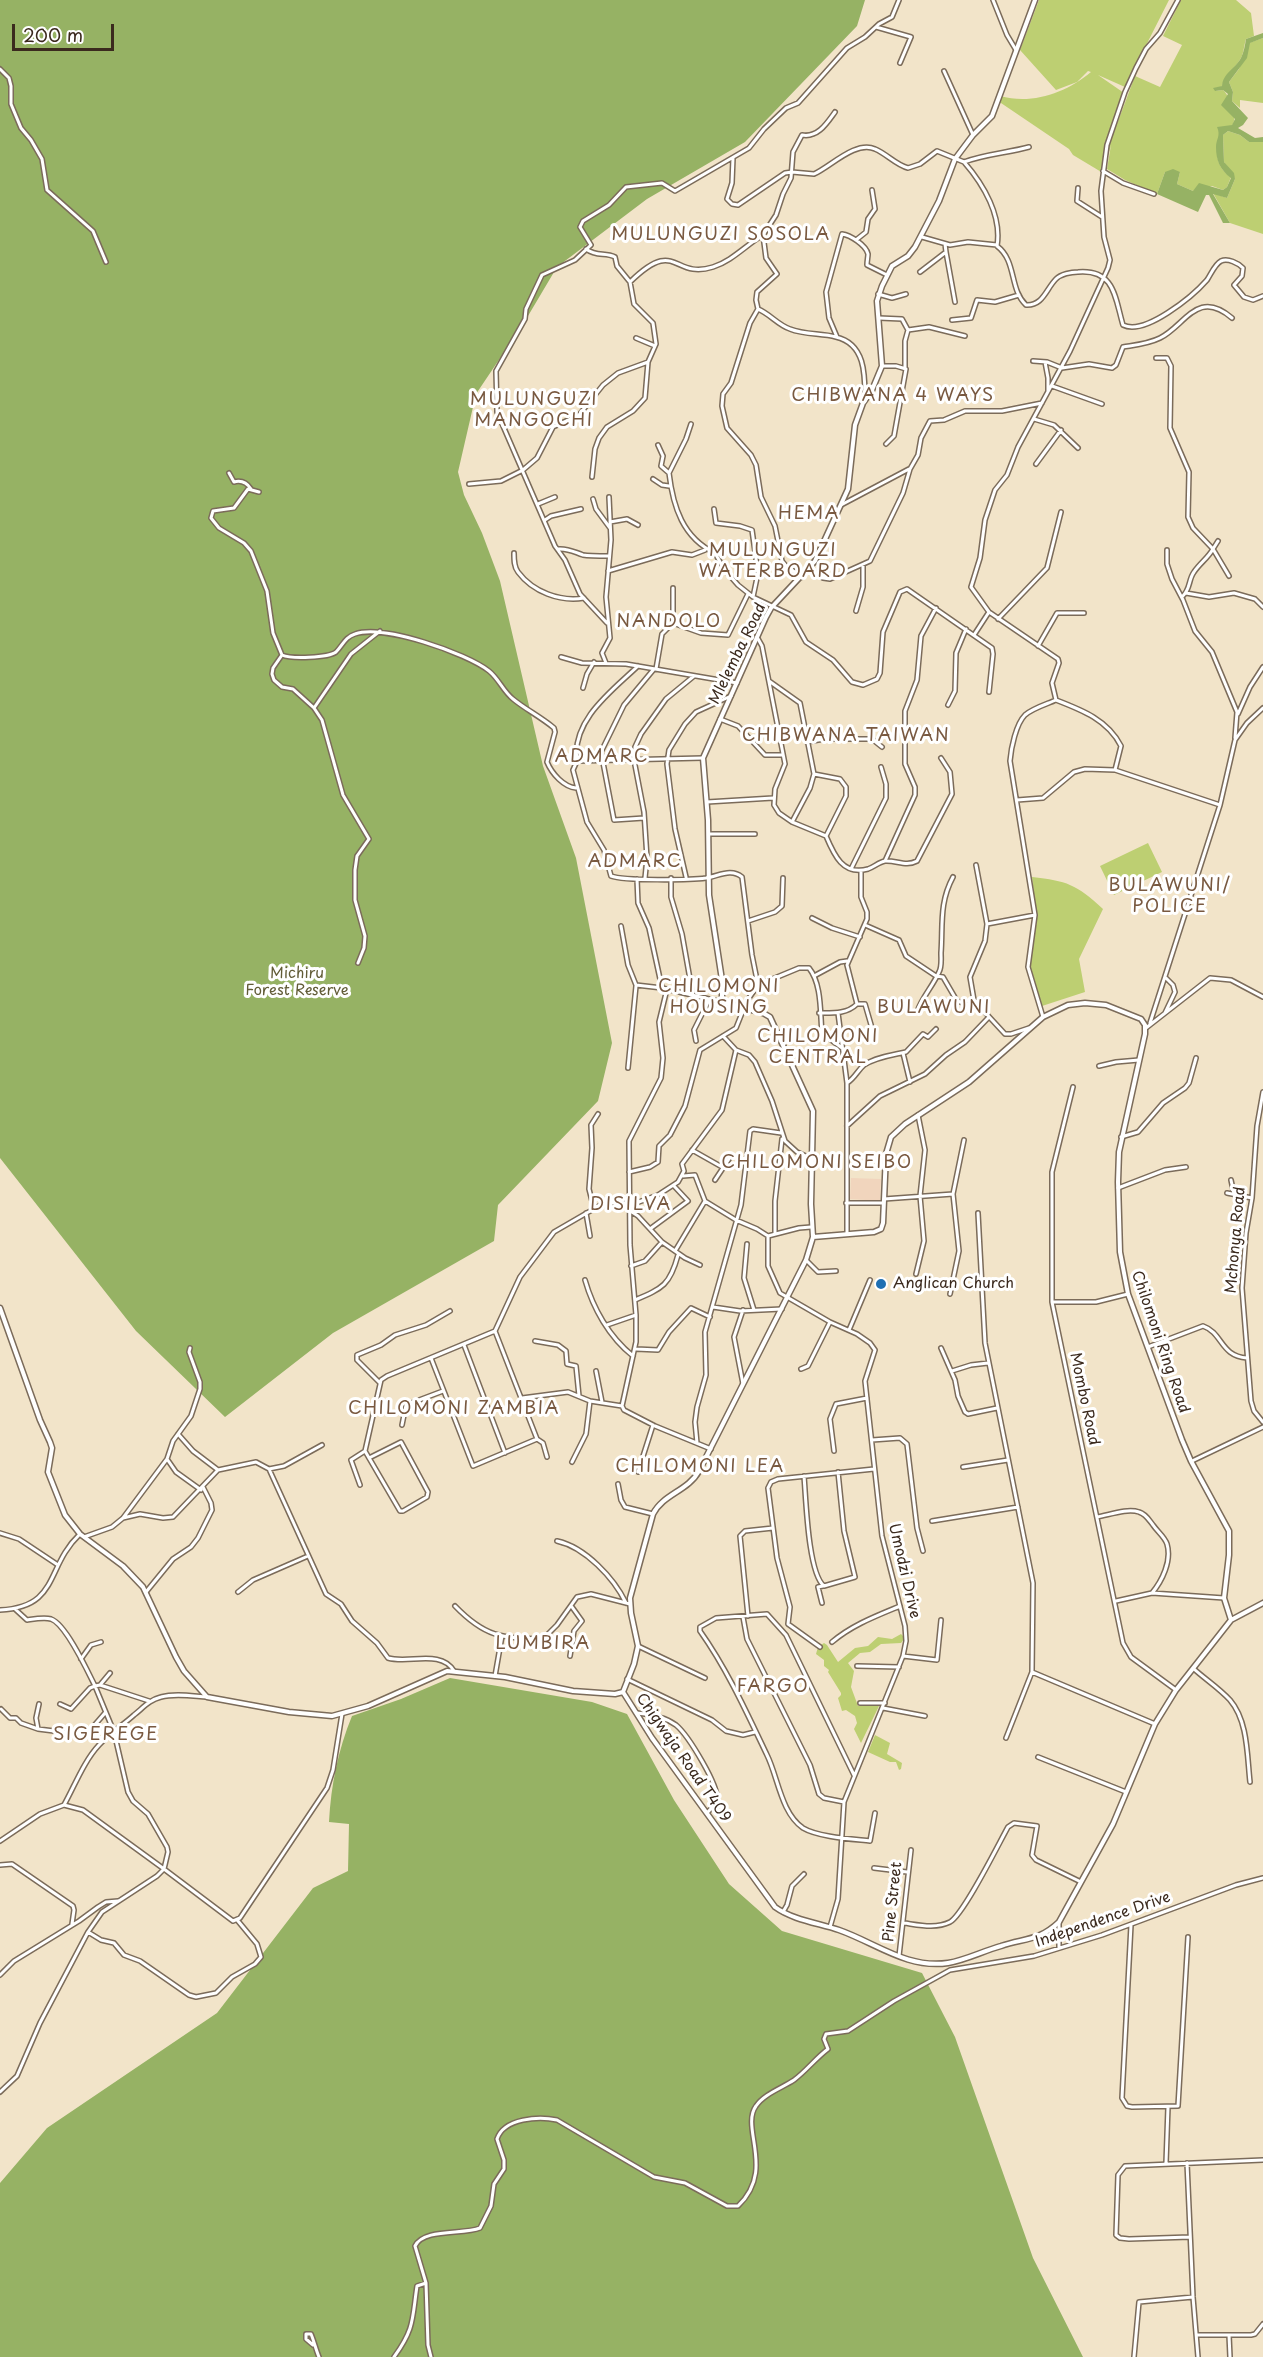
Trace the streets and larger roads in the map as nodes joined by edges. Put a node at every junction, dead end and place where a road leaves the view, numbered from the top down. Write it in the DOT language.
graph roads {
  1 [pos="899,0"];
  2 [pos="993,0"];
  3 [pos="1035,0"];
  4 [pos="1178,0"];
  5 [pos="876,27"];
  6 [pos="1016,50"];
  7 [pos="900,63"];
  8 [pos="0,69"];
  9 [pos="944,71"];
  10 [pos="835,112"];
  11 [pos="973,135"];
  12 [pos="1029,147"];
  13 [pos="733,158"];
  14 [pos="955,159"];
  15 [pos="964,162"];
  16 [pos="1103,171"];
  17 [pos="792,172"];
  18 [pos="1078,188"];
  19 [pos="872,190"];
  20 [pos="1154,194"];
  21 [pos="1103,218"];
  22 [pos="763,235"];
  23 [pos="922,237"];
  24 [pos="856,241"];
  25 [pos="945,243"];
  26 [pos="997,245"];
  27 [pos="586,249"];
  28 [pos="946,252"];
  29 [pos="106,262"];
  30 [pos="920,272"];
  31 [pos="887,275"];
  32 [pos="1104,278"];
  33 [pos="630,282"];
  34 [pos="878,294"];
  35 [pos="906,294"];
  36 [pos="1019,295"];
  37 [pos="1263,296"];
  38 [pos="955,302"];
  39 [pos="758,309"];
  40 [pos="879,318"];
  41 [pos="1232,318"];
  42 [pos="952,320"];
  43 [pos="908,330"];
  44 [pos="965,336"];
  45 [pos="837,337"];
  46 [pos="636,338"];
  47 [pos="655,346"];
  48 [pos="1156,358"];
  49 [pos="1033,361"];
  50 [pos="1044,361"];
  51 [pos="648,362"];
  52 [pos="882,366"];
  53 [pos="905,367"];
  54 [pos="1062,368"];
  55 [pos="1052,386"];
  56 [pos="1048,393"];
  57 [pos="865,400"];
  58 [pos="1042,403"];
  59 [pos="1102,404"];
  60 [pos="1034,419"];
  61 [pos="691,424"];
  62 [pos="1061,430"];
  63 [pos="886,444"];
  64 [pos="658,445"];
  65 [pos="1078,448"];
  66 [pos="1036,464"];
  67 [pos="910,469"];
  68 [pos="523,470"];
  69 [pos="229,473"];
  70 [pos="669,473"];
  71 [pos="592,477"];
  72 [pos="652,479"];
  73 [pos="469,484"];
  74 [pos="669,486"];
  75 [pos="251,489"];
  76 [pos="259,492"];
  77 [pos="555,497"];
  78 [pos="609,497"];
  79 [pos="593,499"];
  80 [pos="538,504"];
  81 [pos="839,506"];
  82 [pos="581,508"];
  83 [pos="714,509"];
  84 [pos="1061,512"];
  85 [pos="545,520"];
  86 [pos="610,522"];
  87 [pos="638,525"];
  88 [pos="611,530"];
  89 [pos="1218,541"];
  90 [pos="558,549"];
  91 [pos="1213,549"];
  92 [pos="706,550"];
  93 [pos="1167,550"];
  94 [pos="514,554"];
  95 [pos="609,556"];
  96 [pos="863,566"];
  97 [pos="809,568"];
  98 [pos="608,571"];
  99 [pos="1229,576"];
  100 [pos="802,577"];
  101 [pos="673,588"];
  102 [pos="1186,593"];
  103 [pos="748,594"];
  104 [pos="753,597"];
  105 [pos="1182,597"];
  106 [pos="584,598"];
  107 [pos="1263,607"];
  108 [pos="771,608"];
  109 [pos="936,608"];
  110 [pos="856,611"];
  111 [pos="989,612"];
  112 [pos="1084,613"];
  113 [pos="998,620"];
  114 [pos="607,623"];
  115 [pos="674,623"];
  116 [pos="966,629"];
  117 [pos="380,631"];
  118 [pos="974,635"];
  119 [pos="757,636"];
  120 [pos="1038,646"];
  121 [pos="282,655"];
  122 [pos="561,657"];
  123 [pos="594,662"];
  124 [pos="606,663"];
  125 [pos="638,666"];
  126 [pos="1263,667"];
  127 [pos="655,669"];
  128 [pos="694,676"];
  129 [pos="769,681"];
  130 [pos="737,683"];
  131 [pos="583,688"];
  132 [pos="988,692"];
  133 [pos="731,696"];
  134 [pos="1056,700"];
  135 [pos="948,705"];
  136 [pos="314,708"];
  137 [pos="1263,708"];
  138 [pos="1238,714"];
  139 [pos="720,720"];
  140 [pos="1235,740"];
  141 [pos="807,742"];
  142 [pos="882,747"];
  143 [pos="783,755"];
  144 [pos="667,758"];
  145 [pos="703,758"];
  146 [pos="941,758"];
  147 [pos="634,760"];
  148 [pos="577,761"];
  149 [pos="603,762"];
  150 [pos="881,767"];
  151 [pos="1115,770"];
  152 [pos="814,774"];
  153 [pos="576,788"];
  154 [pos="774,798"];
  155 [pos="1017,800"];
  156 [pos="707,802"];
  157 [pos="1220,805"];
  158 [pos="644,818"];
  159 [pos="792,822"];
  160 [pos="709,834"];
  161 [pos="755,834"];
  162 [pos="826,836"];
  163 [pos="884,861"];
  164 [pos="976,866"];
  165 [pos="852,869"];
  166 [pos="861,871"];
  167 [pos="953,877"];
  168 [pos="645,878"];
  169 [pos="671,878"];
  170 [pos="686,878"];
  171 [pos="708,878"];
  172 [pos="783,878"];
  173 [pos="637,879"];
  174 [pos="1035,915"];
  175 [pos="812,918"];
  176 [pos="748,921"];
  177 [pos="987,924"];
  178 [pos="865,925"];
  179 [pos="621,926"];
  180 [pos="860,937"];
  181 [pos="847,961"];
  182 [pos="358,963"];
  183 [pos="814,976"];
  184 [pos="936,976"];
  185 [pos="1166,978"];
  186 [pos="636,985"];
  187 [pos="758,985"];
  188 [pos="662,988"];
  189 [pos="667,989"];
  190 [pos="693,996"];
  191 [pos="1263,997"];
  192 [pos="709,1000"];
  193 [pos="722,1002"];
  194 [pos="856,1004"];
  195 [pos="975,1006"];
  196 [pos="743,1008"];
  197 [pos="917,1012"];
  198 [pos="819,1013"];
  199 [pos="838,1013"];
  200 [pos="1164,1013"];
  201 [pos="990,1017"];
  202 [pos="1043,1017"];
  203 [pos="1150,1023"];
  204 [pos="1029,1028"];
  205 [pos="1146,1028"];
  206 [pos="936,1029"];
  207 [pos="874,1035"];
  208 [pos="723,1036"];
  209 [pos="696,1041"];
  210 [pos="842,1048"];
  211 [pos="736,1050"];
  212 [pos="903,1053"];
  213 [pos="1196,1058"];
  214 [pos="1138,1060"];
  215 [pos="1099,1066"];
  216 [pos="628,1068"];
  217 [pos="910,1082"];
  218 [pos="847,1083"];
  219 [pos="1073,1087"];
  220 [pos="1263,1092"];
  221 [pos="598,1114"];
  222 [pos="918,1115"];
  223 [pos="847,1126"];
  224 [pos="782,1135"];
  225 [pos="1122,1137"];
  226 [pos="964,1140"];
  227 [pos="692,1150"];
  228 [pos="729,1158"];
  229 [pos="813,1160"];
  230 [pos="722,1167"];
  231 [pos="1186,1167"];
  232 [pos="629,1172"];
  233 [pos="683,1176"];
  234 [pos="715,1180"];
  235 [pos="1230,1180"];
  236 [pos="674,1186"];
  237 [pos="1118,1188"];
  238 [pos="1227,1193"];
  239 [pos="953,1194"];
  240 [pos="1234,1194"];
  241 [pos="920,1196"];
  242 [pos="1252,1198"];
  243 [pos="705,1200"];
  244 [pos="884,1201"];
  245 [pos="629,1202"];
  246 [pos="846,1203"];
  247 [pos="594,1209"];
  248 [pos="629,1210"];
  249 [pos="586,1213"];
  250 [pos="978,1213"];
  251 [pos="736,1220"];
  252 [pos="811,1227"];
  253 [pos="650,1229"];
  254 [pos="847,1234"];
  255 [pos="775,1235"];
  256 [pos="590,1236"];
  257 [pos="768,1236"];
  258 [pos="813,1237"];
  259 [pos="662,1242"];
  260 [pos="747,1244"];
  261 [pos="675,1251"];
  262 [pos="679,1254"];
  263 [pos="806,1260"];
  264 [pos="700,1265"];
  265 [pos="631,1266"];
  266 [pos="836,1270"];
  267 [pos="916,1274"];
  268 [pos="585,1280"];
  269 [pos="870,1280"];
  270 [pos="950,1294"];
  271 [pos="1128,1294"];
  272 [pos="788,1297"];
  273 [pos="635,1300"];
  274 [pos="1052,1302"];
  275 [pos="713,1307"];
  276 [pos="0,1308"];
  277 [pos="782,1309"];
  278 [pos="754,1310"];
  279 [pos="450,1311"];
  280 [pos="743,1311"];
  281 [pos="636,1315"];
  282 [pos="710,1317"];
  283 [pos="830,1322"];
  284 [pos="606,1325"];
  285 [pos="849,1330"];
  286 [pos="495,1331"];
  287 [pos="535,1341"];
  288 [pos="464,1345"];
  289 [pos="1148,1347"];
  290 [pos="190,1348"];
  291 [pos="941,1348"];
  292 [pos="635,1349"];
  293 [pos="633,1356"];
  294 [pos="431,1358"];
  295 [pos="1247,1358"];
  296 [pos="988,1364"];
  297 [pos="801,1369"];
  298 [pos="596,1371"];
  299 [pos="952,1371"];
  300 [pos="381,1383"];
  301 [pos="743,1386"];
  302 [pos="443,1391"];
  303 [pos="579,1396"];
  304 [pos="522,1398"];
  305 [pos="867,1398"];
  306 [pos="590,1401"];
  307 [pos="602,1402"];
  308 [pos="622,1406"];
  309 [pos="997,1408"];
  310 [pos="1263,1422"];
  311 [pos="402,1425"];
  312 [pos="653,1425"];
  313 [pos="1263,1427"];
  314 [pos="178,1434"];
  315 [pos="537,1439"];
  316 [pos="872,1440"];
  317 [pos="697,1443"];
  318 [pos="322,1445"];
  319 [pos="711,1449"];
  320 [pos="365,1451"];
  321 [pos="834,1451"];
  322 [pos="505,1453"];
  323 [pos="547,1456"];
  324 [pos="369,1458"];
  325 [pos="168,1459"];
  326 [pos="1008,1460"];
  327 [pos="1191,1461"];
  328 [pos="572,1462"];
  329 [pos="963,1467"];
  330 [pos="269,1469"];
  331 [pos="874,1469"];
  332 [pos="218,1470"];
  333 [pos="638,1472"];
  334 [pos="838,1473"];
  335 [pos="804,1476"];
  336 [pos="618,1484"];
  337 [pos="360,1485"];
  338 [pos="202,1488"];
  339 [pos="1018,1507"];
  340 [pos="653,1514"];
  341 [pos="1097,1517"];
  342 [pos="123,1518"];
  343 [pos="932,1521"];
  344 [pos="773,1528"];
  345 [pos="0,1533"];
  346 [pos="82,1536"];
  347 [pos="557,1541"];
  348 [pos="923,1551"];
  349 [pos="308,1556"];
  350 [pos="58,1565"];
  351 [pos="823,1586"];
  352 [pos="146,1592"];
  353 [pos="238,1592"];
  354 [pos="1152,1593"];
  355 [pos="1224,1598"];
  356 [pos="1115,1601"];
  357 [pos="1263,1603"];
  358 [pos="628,1604"];
  359 [pos="822,1604"];
  360 [pos="455,1606"];
  361 [pos="900,1606"];
  362 [pos="572,1607"];
  363 [pos="15,1609"];
  364 [pos="0,1610"];
  365 [pos="745,1616"];
  366 [pos="941,1620"];
  367 [pos="1231,1620"];
  368 [pos="502,1636"];
  369 [pos="101,1641"];
  370 [pos="832,1642"];
  371 [pos="638,1646"];
  372 [pos="820,1647"];
  373 [pos="570,1656"];
  374 [pos="903,1656"];
  375 [pos="81,1659"];
  376 [pos="857,1666"];
  377 [pos="899,1667"];
  378 [pos="1194,1669"];
  379 [pos="454,1671"];
  380 [pos="1032,1672"];
  381 [pos="110,1673"];
  382 [pos="495,1676"];
  383 [pos="705,1678"];
  384 [pos="627,1679"];
  385 [pos="100,1685"];
  386 [pos="95,1686"];
  387 [pos="1176,1690"];
  388 [pos="623,1692"];
  389 [pos="207,1697"];
  390 [pos="149,1701"];
  391 [pos="860,1703"];
  392 [pos="885,1703"];
  393 [pos="39,1704"];
  394 [pos="60,1704"];
  395 [pos="883,1708"];
  396 [pos="1,1709"];
  397 [pos="105,1713"];
  398 [pos="637,1713"];
  399 [pos="342,1714"];
  400 [pos="925,1716"];
  401 [pos="1155,1724"];
  402 [pos="38,1729"];
  403 [pos="114,1732"];
  404 [pos="755,1732"];
  405 [pos="1006,1738"];
  406 [pos="1038,1757"];
  407 [pos="854,1775"];
  408 [pos="1250,1782"];
  409 [pos="1126,1792"];
  410 [pos="844,1803"];
  411 [pos="64,1805"];
  412 [pos="707,1813"];
  413 [pos="875,1813"];
  414 [pos="840,1837"];
  415 [pos="0,1840"];
  416 [pos="911,1850"];
  417 [pos="0,1864"];
  418 [pos="874,1868"];
  419 [pos="164,1869"];
  420 [pos="907,1872"];
  421 [pos="804,1874"];
  422 [pos="1263,1878"];
  423 [pos="1081,1882"];
  424 [pos="120,1900"];
  425 [pos="783,1912"];
  426 [pos="238,1921"];
  427 [pos="1059,1922"];
  428 [pos="904,1923"];
  429 [pos="72,1924"];
  430 [pos="1131,1925"];
  431 [pos="830,1927"];
  432 [pos="88,1932"];
  433 [pos="1188,1937"];
  434 [pos="1059,1948"];
  435 [pos="899,1958"];
  436 [pos="0,1975"];
  437 [pos="0,2092"];
  438 [pos="1168,2107"];
  439 [pos="1263,2160"];
  440 [pos="1166,2163"];
  441 [pos="1187,2163"];
  442 [pos="1190,2237"];
  443 [pos="426,2283"];
  444 [pos="1193,2297"];
  445 [pos="1263,2324"];
  446 [pos="1263,2334"];
  447 [pos="1197,2335"];
  448 [pos="1229,2335"];
  449 [pos="1251,2335"];
  450 [pos="313,2345"];
  451 [pos="319,2357"];
  452 [pos="394,2357"];
  453 [pos="431,2357"];
  454 [pos="1134,2357"];
  455 [pos="1198,2357"];
  456 [pos="1230,2357"];
  1 -- 5 [label="street"];
  2 -- 6 [label="street"];
  3 -- 6 [label="street"];
  4 -- 16 [label="street"];
  5 -- 7 [label="street"];
  5 -- 13 [label="street"];
  6 -- 11 [label="street"];
  8 -- 29 [label="street"];
  9 -- 11 [label="street"];
  10 -- 17 [label="street"];
  11 -- 14 [label="street"];
  12 -- 15 [label="street"];
  13 -- 17 [label="street"];
  13 -- 27 [label="street"];
  14 -- 15 [label="street"];
  14 -- 17 [label="street"];
  14 -- 23 [label="street"];
  15 -- 26 [label="street"];
  16 -- 20 [label="street"];
  16 -- 21 [label="street"];
  17 -- 22 [label="street"];
  18 -- 21 [label="street"];
  19 -- 24 [label="street"];
  21 -- 32 [label="street"];
  22 -- 33 [label="street"];
  22 -- 39 [label="street"];
  23 -- 25 [label="street"];
  23 -- 31 [label="street"];
  24 -- 31 [label="street"];
  24 -- 45 [label="street"];
  25 -- 26 [label="street"];
  25 -- 28 [label="street"];
  26 -- 36 [label="street"];
  27 -- 33 [label="street"];
  27 -- 68 [label="street"];
  28 -- 30 [label="street"];
  28 -- 38 [label="street"];
  31 -- 34 [label="street"];
  32 -- 36 [label="street"];
  32 -- 37 [label="street"];
  32 -- 54 [label="street"];
  33 -- 47 [label="street"];
  34 -- 35 [label="street"];
  34 -- 40 [label="street"];
  36 -- 42 [label="street"];
  39 -- 45 [label="street"];
  39 -- 100 [label="street"];
  40 -- 43 [label="street"];
  40 -- 52 [label="street"];
  41 -- 54 [label="street"];
  43 -- 44 [label="street"];
  43 -- 53 [label="street"];
  45 -- 57 [label="street, Mlelemba Road"];
  46 -- 47 [label="street"];
  47 -- 51 [label="street"];
  48 -- 91 [label="street"];
  49 -- 50 [label="street"];
  50 -- 54 [label="street"];
  50 -- 56 [label="street"];
  51 -- 68 [label="street"];
  51 -- 71 [label="street"];
  52 -- 53 [label="street"];
  52 -- 57 [label="street"];
  53 -- 63 [label="street"];
  54 -- 55 [label="street"];
  55 -- 56 [label="street"];
  55 -- 59 [label="street"];
  56 -- 58 [label="street"];
  57 -- 81 [label="street, Mlelemba Road"];
  58 -- 60 [label="street"];
  58 -- 67 [label="street"];
  60 -- 62 [label="street"];
  60 -- 111 [label="street"];
  61 -- 70 [label="street"];
  62 -- 65 [label="street"];
  62 -- 66 [label="street"];
  64 -- 70 [label="street"];
  67 -- 81 [label="street"];
  67 -- 96 [label="street"];
  68 -- 73 [label="street"];
  68 -- 80 [label="street"];
  69 -- 75 [label="street"];
  70 -- 74 [label="street"];
  72 -- 74 [label="street"];
  74 -- 92 [label="street"];
  75 -- 76 [label="street"];
  75 -- 121 [label="street"];
  77 -- 80 [label="street"];
  78 -- 86 [label="street"];
  79 -- 88 [label="street"];
  80 -- 85 [label="street"];
  81 -- 97 [label="street, Mlelemba Road"];
  82 -- 85 [label="street"];
  83 -- 104 [label="street"];
  84 -- 113 [label="street"];
  85 -- 90 [label="street"];
  86 -- 87 [label="street"];
  86 -- 88 [label="street"];
  88 -- 95 [label="street"];
  89 -- 91 [label="street"];
  90 -- 95 [label="street"];
  90 -- 106 [label="street"];
  91 -- 99 [label="street"];
  91 -- 102 [label="street"];
  92 -- 98 [label="street"];
  92 -- 103 [label="street"];
  93 -- 105 [label="street"];
  94 -- 106 [label="street"];
  95 -- 98 [label="street"];
  96 -- 97 [label="street"];
  96 -- 110 [label="street"];
  97 -- 100 [label="street, Mlelemba Road"];
  98 -- 114 [label="street"];
  100 -- 108 [label="street, Mlelemba Road"];
  101 -- 115 [label="street"];
  102 -- 105 [label="street"];
  102 -- 107 [label="street"];
  103 -- 104 [label="street"];
  103 -- 115 [label="street"];
  104 -- 108 [label="street"];
  105 -- 138 [label="street"];
  106 -- 114 [label="street"];
  108 -- 109 [label="street"];
  108 -- 119 [label="street, Mlelemba Road"];
  109 -- 116 [label="street"];
  109 -- 163 [label="street"];
  111 -- 113 [label="street"];
  111 -- 118 [label="street"];
  112 -- 120 [label="street"];
  113 -- 120 [label="street"];
  114 -- 124 [label="street"];
  115 -- 127 [label="street"];
  116 -- 118 [label="street"];
  116 -- 135 [label="street"];
  117 -- 121 [label="street"];
  117 -- 136 [label="street"];
  117 -- 153 [label="street"];
  118 -- 132 [label="street"];
  119 -- 129 [label="street"];
  119 -- 130 [label="street, Mlelemba Road"];
  120 -- 134 [label="street"];
  121 -- 136 [label="street"];
  122 -- 123 [label="street"];
  123 -- 124 [label="street"];
  123 -- 131 [label="street"];
  124 -- 125 [label="street"];
  125 -- 127 [label="street"];
  125 -- 148 [label="street"];
  126 -- 138 [label="street"];
  127 -- 128 [label="street"];
  127 -- 149 [label="street"];
  128 -- 130 [label="street"];
  128 -- 147 [label="street"];
  129 -- 141 [label="street"];
  129 -- 143 [label="street"];
  130 -- 133 [label="street, Mlelemba Road"];
  133 -- 139 [label="street, Mlelemba Road"];
  133 -- 144 [label="street"];
  134 -- 151 [label="street"];
  134 -- 155 [label="street"];
  136 -- 182 [label="street"];
  137 -- 140 [label="street"];
  138 -- 140 [label="street"];
  139 -- 143 [label="street"];
  139 -- 145 [label="street, Mlelemba Road"];
  140 -- 157 [label="street"];
  141 -- 142 [label="street"];
  141 -- 152 [label="street"];
  143 -- 154 [label="street"];
  144 -- 145 [label="street"];
  144 -- 147 [label="street"];
  144 -- 170 [label="street"];
  145 -- 156 [label="street, Mlelemba Road"];
  146 -- 163 [label="street"];
  147 -- 149 [label="street"];
  147 -- 158 [label="street"];
  148 -- 149 [label="street"];
  148 -- 153 [label="street"];
  149 -- 158 [label="street"];
  150 -- 165 [label="street"];
  151 -- 155 [label="street"];
  151 -- 157 [label="street"];
  152 -- 159 [label="street"];
  152 -- 162 [label="street"];
  153 -- 173 [label="street"];
  154 -- 156 [label="street"];
  154 -- 159 [label="street"];
  155 -- 174 [label="street"];
  156 -- 160 [label="street, Mlelemba Road"];
  157 -- 185 [label="street"];
  158 -- 168 [label="street"];
  159 -- 162 [label="street"];
  160 -- 161 [label="street"];
  160 -- 171 [label="street, Mlelemba Road"];
  162 -- 165 [label="street"];
  163 -- 166 [label="street"];
  164 -- 177 [label="street"];
  165 -- 166 [label="street"];
  166 -- 178 [label="street"];
  167 -- 184 [label="street"];
  168 -- 169 [label="street"];
  168 -- 173 [label="street"];
  169 -- 170 [label="street"];
  169 -- 190 [label="street"];
  170 -- 171 [label="street"];
  171 -- 176 [label="street"];
  171 -- 193 [label="street, Mlelemba Road"];
  172 -- 176 [label="street"];
  173 -- 188 [label="street"];
  174 -- 177 [label="street"];
  174 -- 202 [label="street"];
  175 -- 180 [label="street"];
  176 -- 187 [label="street"];
  177 -- 195 [label="street"];
  178 -- 180 [label="street"];
  178 -- 184 [label="street"];
  179 -- 186 [label="street"];
  180 -- 181 [label="street"];
  181 -- 183 [label="street"];
  181 -- 194 [label="street"];
  183 -- 187 [label="street"];
  183 -- 198 [label="street"];
  184 -- 195 [label="street"];
  184 -- 197 [label="street"];
  185 -- 200 [label="street"];
  185 -- 203 [label="street"];
  186 -- 188 [label="street"];
  186 -- 216 [label="street"];
  187 -- 196 [label="street"];
  188 -- 189 [label="street"];
  189 -- 190 [label="street"];
  189 -- 232 [label="street"];
  190 -- 192 [label="street"];
  191 -- 200 [label="street"];
  192 -- 193 [label="street"];
  192 -- 209 [label="street"];
  193 -- 196 [label="street"];
  194 -- 199 [label="street"];
  194 -- 207 [label="street"];
  195 -- 201 [label="street"];
  196 -- 208 [label="street"];
  196 -- 229 [label="street"];
  198 -- 199 [label="street"];
  198 -- 210 [label="street"];
  199 -- 210 [label="street"];
  200 -- 203 [label="street"];
  201 -- 204 [label="street"];
  201 -- 217 [label="street"];
  202 -- 204 [label="street"];
  202 -- 205 [label="street"];
  203 -- 205 [label="street"];
  204 -- 222 [label="street"];
  205 -- 214 [label="street, Chilomoni Ring Road"];
  206 -- 212 [label="street"];
  208 -- 211 [label="street"];
  208 -- 232 [label="street"];
  210 -- 218 [label="street"];
  211 -- 224 [label="street"];
  211 -- 227 [label="street"];
  212 -- 217 [label="street"];
  212 -- 218 [label="street"];
  213 -- 225 [label="street"];
  214 -- 215 [label="street"];
  214 -- 225 [label="street, Chilomoni Ring Road"];
  217 -- 223 [label="street"];
  218 -- 223 [label="street"];
  219 -- 274 [label="street, Mombo Road"];
  220 -- 242 [label="street, Mchonya Road"];
  221 -- 247 [label="street"];
  222 -- 241 [label="street"];
  222 -- 244 [label="street"];
  223 -- 246 [label="street"];
  224 -- 229 [label="street"];
  224 -- 251 [label="street"];
  224 -- 255 [label="street"];
  225 -- 237 [label="street, Chilomoni Ring Road"];
  226 -- 239 [label="street"];
  227 -- 230 [label="street"];
  227 -- 233 [label="street"];
  228 -- 230 [label="street"];
  229 -- 252 [label="street"];
  230 -- 234 [label="street"];
  231 -- 237 [label="street"];
  232 -- 245 [label="street"];
  233 -- 236 [label="street"];
  233 -- 243 [label="street"];
  235 -- 240 [label="street"];
  236 -- 245 [label="street"];
  236 -- 253 [label="street"];
  237 -- 271 [label="street, Chilomoni Ring Road"];
  238 -- 240 [label="street"];
  239 -- 241 [label="street"];
  239 -- 270 [label="street"];
  240 -- 242 [label="street"];
  241 -- 244 [label="street"];
  241 -- 267 [label="street"];
  242 -- 295 [label="street, Mchonya Road"];
  243 -- 251 [label="street"];
  243 -- 261 [label="street"];
  244 -- 246 [label="street"];
  244 -- 254 [label="street"];
  245 -- 247 [label="street"];
  245 -- 248 [label="street"];
  246 -- 254 [label="street"];
  247 -- 249 [label="street"];
  248 -- 253 [label="street"];
  248 -- 265 [label="street"];
  249 -- 256 [label="street"];
  249 -- 286 [label="street"];
  250 -- 296 [label="street"];
  251 -- 257 [label="street"];
  251 -- 275 [label="street"];
  252 -- 255 [label="street"];
  252 -- 258 [label="street"];
  253 -- 259 [label="street"];
  254 -- 258 [label="street"];
  255 -- 257 [label="street"];
  257 -- 272 [label="street"];
  258 -- 263 [label="street"];
  259 -- 261 [label="street"];
  259 -- 265 [label="street"];
  260 -- 278 [label="street"];
  261 -- 262 [label="street"];
  262 -- 264 [label="street"];
  262 -- 273 [label="street"];
  263 -- 266 [label="street"];
  263 -- 272 [label="street"];
  265 -- 273 [label="street"];
  268 -- 284 [label="street"];
  269 -- 285 [label="street"];
  271 -- 274 [label="street"];
  271 -- 289 [label="street, Chilomoni Ring Road"];
  272 -- 277 [label="street"];
  272 -- 283 [label="street, Umodzi Drive"];
  273 -- 281 [label="street"];
  274 -- 341 [label="street, Mombo Road"];
  275 -- 280 [label="street"];
  275 -- 282 [label="street"];
  276 -- 346 [label="street"];
  277 -- 278 [label="street"];
  277 -- 301 [label="street"];
  278 -- 280 [label="street"];
  279 -- 300 [label="street"];
  280 -- 301 [label="street"];
  281 -- 284 [label="street"];
  281 -- 292 [label="street"];
  282 -- 292 [label="street"];
  282 -- 317 [label="street"];
  283 -- 285 [label="street, Umodzi Drive"];
  283 -- 297 [label="street"];
  284 -- 293 [label="street"];
  285 -- 305 [label="street, Umodzi Drive"];
  286 -- 288 [label="street"];
  286 -- 304 [label="street"];
  287 -- 303 [label="street"];
  288 -- 294 [label="street"];
  288 -- 322 [label="street"];
  289 -- 295 [label="street"];
  289 -- 327 [label="street, Chilomoni Ring Road"];
  290 -- 314 [label="street"];
  291 -- 299 [label="street"];
  292 -- 293 [label="street"];
  293 -- 308 [label="street"];
  294 -- 300 [label="street"];
  294 -- 302 [label="street"];
  295 -- 310 [label="street, Mchonya Road"];
  296 -- 299 [label="street"];
  296 -- 309 [label="street"];
  298 -- 307 [label="street"];
  299 -- 309 [label="street"];
  300 -- 320 [label="street"];
  301 -- 319 [label="street"];
  302 -- 311 [label="street"];
  302 -- 322 [label="street"];
  303 -- 304 [label="street"];
  303 -- 306 [label="street"];
  304 -- 315 [label="street"];
  305 -- 316 [label="street, Umodzi Drive"];
  305 -- 321 [label="street"];
  306 -- 307 [label="street"];
  306 -- 328 [label="street"];
  307 -- 308 [label="street"];
  308 -- 312 [label="street"];
  309 -- 326 [label="street"];
  312 -- 317 [label="street"];
  312 -- 333 [label="street"];
  313 -- 327 [label="street"];
  314 -- 325 [label="street"];
  314 -- 332 [label="street"];
  315 -- 322 [label="street"];
  315 -- 323 [label="street"];
  316 -- 331 [label="street, Umodzi Drive"];
  316 -- 348 [label="street"];
  317 -- 319 [label="street"];
  318 -- 330 [label="street"];
  319 -- 340 [label="street"];
  320 -- 324 [label="street"];
  320 -- 337 [label="street"];
  324 -- 324 [label="street"];
  325 -- 338 [label="street"];
  325 -- 342 [label="street"];
  326 -- 329 [label="street"];
  326 -- 339 [label="street"];
  327 -- 355 [label="street, Chilomoni Ring Road"];
  330 -- 332 [label="street"];
  330 -- 349 [label="street"];
  331 -- 334 [label="street"];
  331 -- 361 [label="street, Umodzi Drive"];
  332 -- 338 [label="street"];
  334 -- 335 [label="street"];
  334 -- 351 [label="street"];
  335 -- 344 [label="street"];
  335 -- 351 [label="street"];
  336 -- 340 [label="street"];
  338 -- 342 [label="street"];
  338 -- 352 [label="street"];
  339 -- 343 [label="street"];
  339 -- 380 [label="street"];
  340 -- 358 [label="street"];
  341 -- 354 [label="street"];
  341 -- 356 [label="street, Mombo Road"];
  342 -- 346 [label="street"];
  344 -- 365 [label="street"];
  344 -- 372 [label="street"];
  345 -- 350 [label="street"];
  346 -- 350 [label="street"];
  346 -- 352 [label="street"];
  347 -- 358 [label="street"];
  349 -- 353 [label="street"];
  349 -- 379 [label="street"];
  350 -- 363 [label="street"];
  351 -- 359 [label="street"];
  352 -- 389 [label="street"];
  354 -- 355 [label="street"];
  354 -- 356 [label="street"];
  355 -- 367 [label="street, Chilomoni Ring Road"];
  356 -- 387 [label="street, Mombo Road"];
  357 -- 367 [label="street"];
  358 -- 362 [label="street"];
  358 -- 371 [label="street"];
  360 -- 368 [label="street"];
  361 -- 370 [label="street"];
  361 -- 374 [label="street, Umodzi Drive"];
  362 -- 368 [label="street"];
  362 -- 373 [label="street"];
  363 -- 364 [label="street"];
  363 -- 375 [label="street"];
  365 -- 404 [label="street"];
  365 -- 407 [label="street"];
  365 -- 410 [label="street"];
  366 -- 374 [label="street"];
  367 -- 378 [label="street, Chigwaja Road T409"];
  368 -- 382 [label="street"];
  369 -- 375 [label="street"];
  371 -- 383 [label="street"];
  371 -- 384 [label="street"];
  374 -- 377 [label="street, Umodzi Drive"];
  375 -- 386 [label="street"];
  376 -- 377 [label="street"];
  377 -- 392 [label="street, Umodzi Drive"];
  378 -- 387 [label="street, Chigwaja Road T409"];
  378 -- 408 [label="street"];
  379 -- 382 [label="street, Chigwaja Road T409"];
  379 -- 399 [label="street, Chigwaja Road T409"];
  380 -- 401 [label="street"];
  380 -- 405 [label="street"];
  381 -- 385 [label="street"];
  382 -- 388 [label="street, Chigwaja Road T409"];
  384 -- 388 [label="street"];
  384 -- 404 [label="street"];
  385 -- 386 [label="street"];
  385 -- 390 [label="street"];
  386 -- 394 [label="street"];
  386 -- 397 [label="street"];
  387 -- 401 [label="street, Chigwaja Road T409"];
  388 -- 398 [label="street, Chigwaja Road T409"];
  389 -- 390 [label="street"];
  389 -- 399 [label="street, Chigwaja Road T409"];
  390 -- 403 [label="street"];
  391 -- 392 [label="street"];
  392 -- 395 [label="street, Umodzi Drive"];
  393 -- 402 [label="street"];
  395 -- 400 [label="street"];
  395 -- 407 [label="street, Umodzi Drive"];
  396 -- 402 [label="street"];
  397 -- 402 [label="street"];
  397 -- 403 [label="street"];
  398 -- 412 [label="street, Chigwaja Road T409"];
  398 -- 412 [label="street"];
  399 -- 426 [label="street"];
  401 -- 409 [label="street, Chigwaja Road T409"];
  403 -- 411 [label="street"];
  403 -- 419 [label="street"];
  404 -- 414 [label="street"];
  406 -- 409 [label="street"];
  407 -- 410 [label="street, Umodzi Drive"];
  409 -- 423 [label="street, Chigwaja Road T409"];
  410 -- 414 [label="street, Umodzi Drive"];
  411 -- 415 [label="street"];
  411 -- 419 [label="street"];
  412 -- 425 [label="street, Chigwaja Road T409"];
  413 -- 414 [label="street"];
  414 -- 431 [label="street, Umodzi Drive"];
  416 -- 420 [label="street, Pine Street"];
  417 -- 429 [label="street"];
  418 -- 420 [label="street"];
  419 -- 424 [label="street"];
  419 -- 426 [label="street"];
  420 -- 428 [label="street, Pine Street"];
  421 -- 425 [label="street"];
  422 -- 430 [label="street, Independence Drive"];
  423 -- 427 [label="street, Chigwaja Road T409"];
  423 -- 428 [label="street"];
  424 -- 429 [label="street"];
  424 -- 432 [label="street"];
  425 -- 431 [label="street, Chigwaja Road T409"];
  426 -- 432 [label="street"];
  427 -- 434 [label="street"];
  427 -- 435 [label="street, Chigwaja Road T409"];
  428 -- 435 [label="street, Pine Street"];
  429 -- 436 [label="street"];
  430 -- 434 [label="street, Independence Drive"];
  430 -- 438 [label="street"];
  431 -- 435 [label="street, Chigwaja Road T409"];
  432 -- 437 [label="street"];
  433 -- 438 [label="street"];
  434 -- 443 [label="street, Independence Drive"];
  438 -- 440 [label="street"];
  439 -- 441 [label="street"];
  440 -- 441 [label="street"];
  440 -- 442 [label="street"];
  441 -- 442 [label="street"];
  442 -- 444 [label="street"];
  443 -- 452 [label="street"];
  443 -- 453 [label="street"];
  444 -- 447 [label="street"];
  444 -- 454 [label="street"];
  445 -- 449 [label="street"];
  446 -- 449 [label="street"];
  447 -- 448 [label="street"];
  447 -- 455 [label="street"];
  448 -- 449 [label="street"];
  448 -- 456 [label="street"];
  450 -- 451 [label="street"];
}
